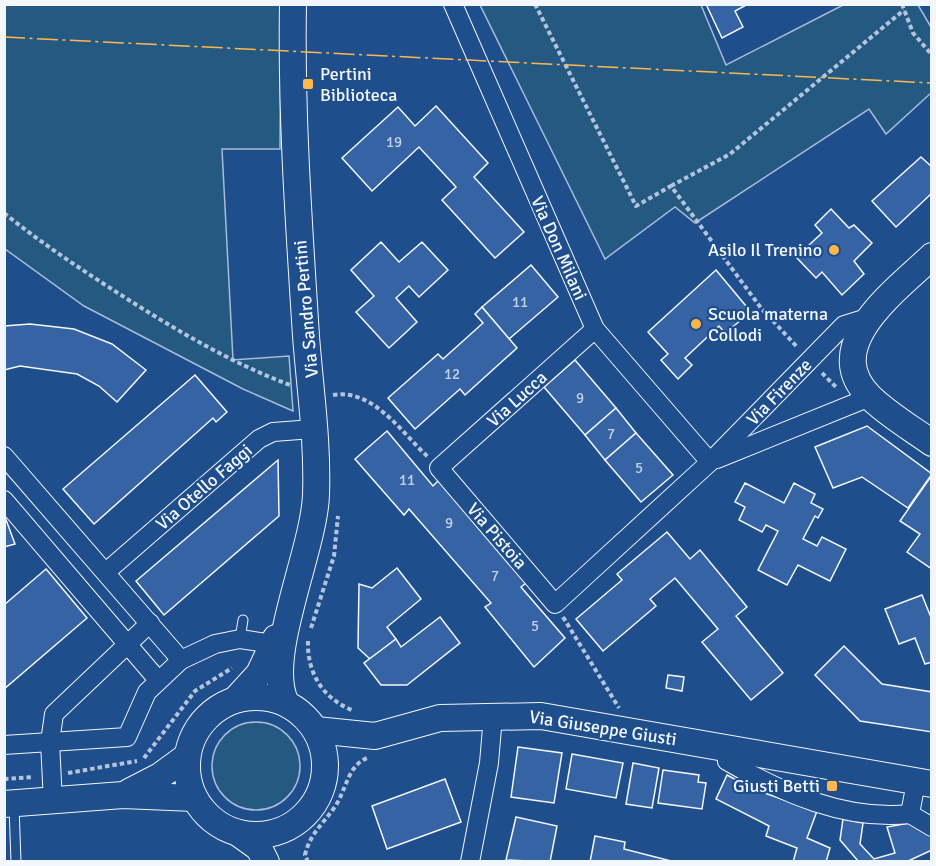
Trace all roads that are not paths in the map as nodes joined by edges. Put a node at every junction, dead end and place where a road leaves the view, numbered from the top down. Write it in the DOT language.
graph roads {
  1 [pos="293,4"];
  2 [pos="453,4"];
  3 [pos="932,256"];
  4 [pos="870,317"];
  5 [pos="595,329"];
  6 [pos="861,400"];
  7 [pos="314,429"];
  8 [pos="932,443"];
  9 [pos="4,456"];
  10 [pos="710,462"];
  11 [pos="439,468"];
  12 [pos="4,501"];
  13 [pos="63,524"];
  14 [pos="41,542"];
  15 [pos="106,572"];
  16 [pos="555,604"];
  17 [pos="290,611"];
  18 [pos="243,620"];
  19 [pos="150,623"];
  20 [pos="240,639"];
  21 [pos="126,643"];
  22 [pos="273,644"];
  23 [pos="181,660"];
  24 [pos="158,680"];
  25 [pos="237,698"];
  26 [pos="286,703"];
  27 [pos="493,716"];
  28 [pos="316,730"];
  29 [pos="370,736"];
  30 [pos="50,742"];
  31 [pos="4,745"];
  32 [pos="728,755"];
  33 [pos="186,757"];
  34 [pos="325,774"];
  35 [pos="924,783"];
  36 [pos="123,795"];
  37 [pos="194,798"];
  38 [pos="53,802"];
  39 [pos="9,804"];
  40 [pos="910,814"];
  41 [pos="932,827"];
  42 [pos="287,828"];
  43 [pos="238,833"];
  44 [pos="16,861"];
  45 [pos="266,861"];
  46 [pos="281,861"];
  47 [pos="470,861"];
  1 -- 7 [label="street, Via Sandro Pertini"];
  2 -- 5 [label="street, Via Don Milani"];
  3 -- 4 [label="street, Via Firenze"];
  4 -- 6 [label="street"];
  4 -- 10 [label="street, Via Firenze"];
  5 -- 10 [label="street, Via Don Milani"];
  5 -- 11 [label="street, Via Lucca"];
  6 -- 8 [label="street"];
  6 -- 10 [label="street, Via Firenze"];
  7 -- 15 [label="street, Via Otello Faggi"];
  7 -- 17 [label="street, Via Sandro Pertini"];
  9 -- 13 [label="street"];
  10 -- 16 [label="street, Via Firenze"];
  11 -- 16 [label="street, Via Pistoia"];
  12 -- 14 [label="street"];
  13 -- 14 [label="street"];
  13 -- 15 [label="street"];
  14 -- 21 [label="street"];
  15 -- 19 [label="street"];
  17 -- 22 [label="street, Via Sandro Pertini"];
  17 -- 26 [label="street, Via Sandro Pertini"];
  18 -- 20 [label="lane"];
  19 -- 21 [label="street"];
  19 -- 23 [label="street"];
  20 -- 22 [label="street"];
  20 -- 23 [label="street"];
  21 -- 24 [label="street"];
  21 -- 30 [label="street"];
  22 -- 25 [label="street, Via Sandro Pertini"];
  23 -- 24 [label="street"];
  24 -- 30 [label="street"];
  25 -- 26 [label="street"];
  25 -- 33 [label="street, Via Giuseppe Giusti"];
  26 -- 28 [label="street"];
  27 -- 29 [label="street, Via Giuseppe Giusti"];
  27 -- 32 [label="street, Via Giuseppe Giusti"];
  27 -- 47 [label="street"];
  28 -- 29 [label="street, Via Giuseppe Giusti"];
  28 -- 34 [label="street, Via Giuseppe Giusti"];
  29 -- 34 [label="street, Via Giuseppe Giusti"];
  30 -- 31 [label="street"];
  30 -- 38 [label="street"];
  32 -- 35 [label="street, Via Giuseppe Giusti"];
  32 -- 40 [label="street, Via Giuseppe Giusti"];
  33 -- 36 [label="street"];
  33 -- 37 [label="street, Via Giuseppe Giusti"];
  34 -- 42 [label="street, Via Giuseppe Giusti"];
  35 -- 40 [label="street"];
  36 -- 37 [label="street"];
  36 -- 38 [label="street"];
  37 -- 43 [label="street, Via Giuseppe Giusti"];
  38 -- 39 [label="street"];
  39 -- 44 [label="lane"];
  40 -- 41 [label="street"];
  42 -- 43 [label="street, Via Giuseppe Giusti"];
  42 -- 46 [label="street"];
  43 -- 45 [label="street"];
}
